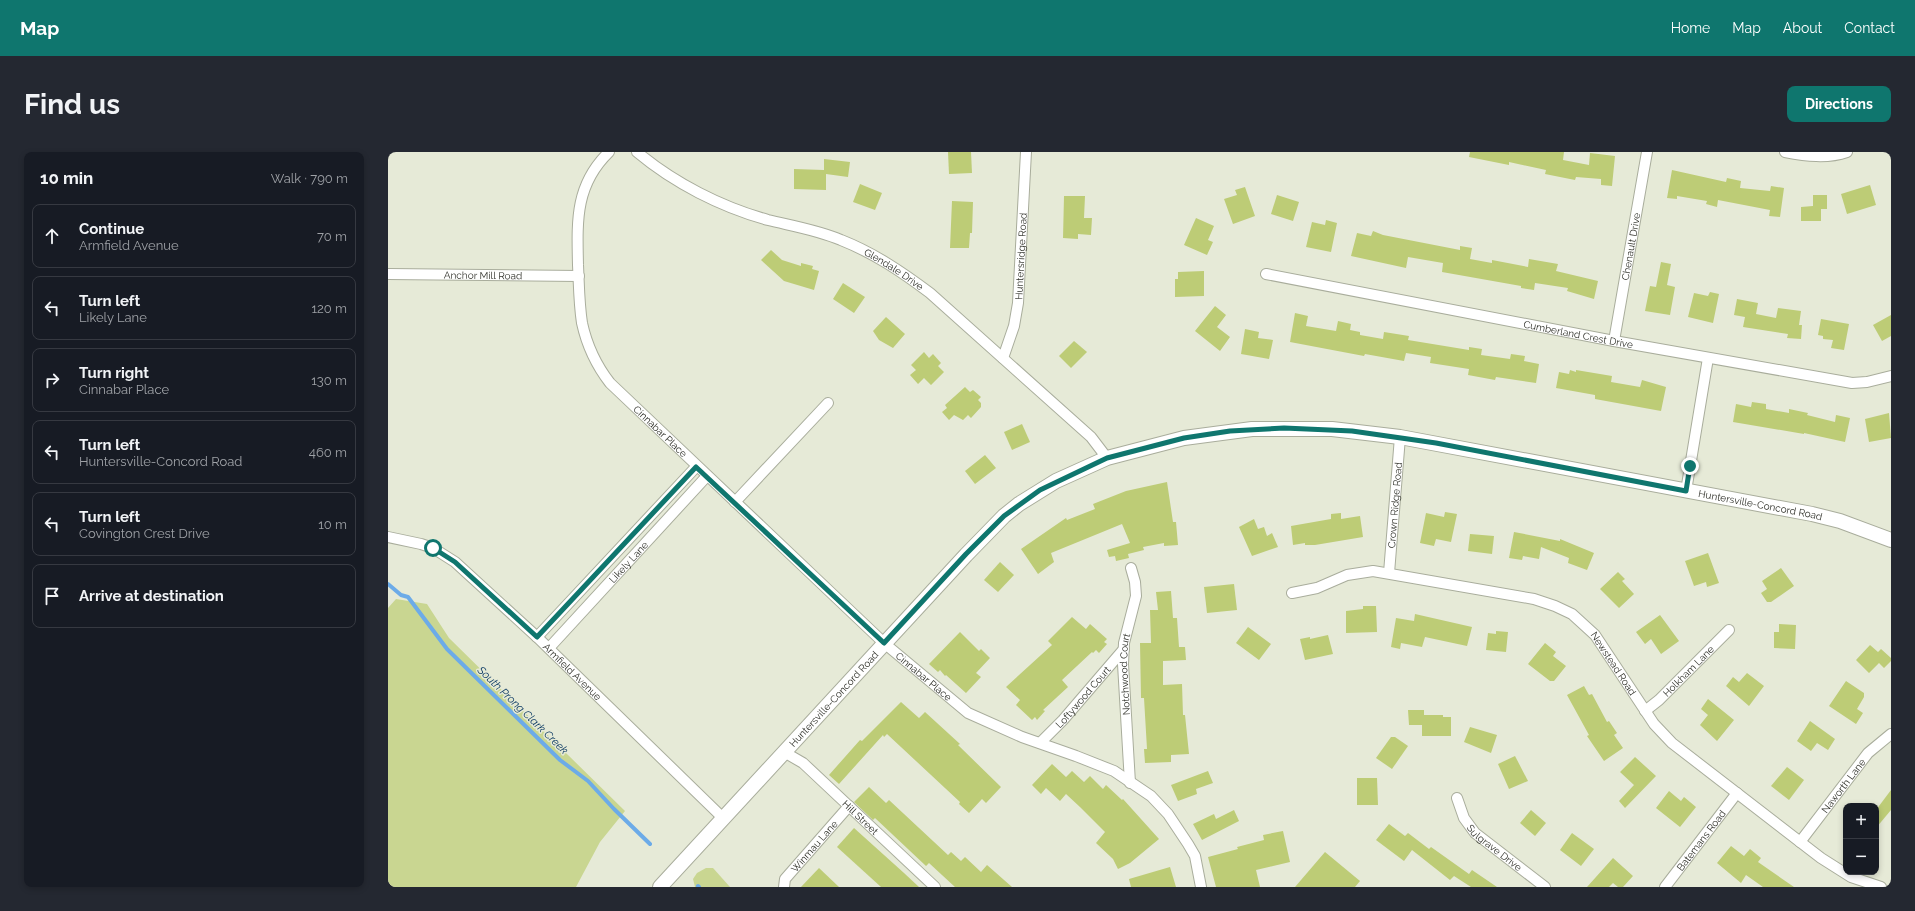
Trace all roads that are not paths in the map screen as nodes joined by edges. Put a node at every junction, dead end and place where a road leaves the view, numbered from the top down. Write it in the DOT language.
graph roads {
  1 [pos="609,152"];
  2 [pos="637,152"];
  3 [pos="1026,152"];
  4 [pos="1647,152"];
  5 [pos="1785,152"];
  6 [pos="1848,152"];
  7 [pos="388,274"];
  8 [pos="1266,274"];
  9 [pos="579,276"];
  10 [pos="1614,340"];
  11 [pos="1003,358"];
  12 [pos="1708,358"];
  13 [pos="1891,376"];
  14 [pos="828,403"];
  15 [pos="1400,438"];
  16 [pos="1107,458"];
  17 [pos="696,467"];
  18 [pos="707,476"];
  19 [pos="1686,491"];
  20 [pos="735,502"];
  21 [pos="388,537"];
  22 [pos="1891,540"];
  23 [pos="1131,568"];
  24 [pos="1390,573"];
  25 [pos="1292,593"];
  26 [pos="1729,630"];
  27 [pos="537,637"];
  28 [pos="884,643"];
  29 [pos="549,648"];
  30 [pos="1124,649"];
  31 [pos="1645,711"];
  32 [pos="1891,734"];
  33 [pos="1040,743"];
  34 [pos="784,752"];
  35 [pos="1130,783"];
  36 [pos="1737,793"];
  37 [pos="1457,798"];
  38 [pos="849,806"];
  39 [pos="723,818"];
  40 [pos="1800,842"];
  41 [pos="660,887"];
  42 [pos="784,887"];
  43 [pos="934,887"];
  44 [pos="1201,887"];
  45 [pos="1545,887"];
  46 [pos="1665,887"];
  47 [pos="1881,887"];
  1 -- 9 [label="street, Cinnabar Place"];
  2 -- 11 [label="street, Glendale Drive"];
  3 -- 11 [label="street, Huntersridge Road"];
  4 -- 10 [label="street, Chenault Drive"];
  5 -- 6 [label="street"];
  7 -- 9 [label="street, Anchor Mill Road"];
  8 -- 10 [label="street, Cumberland Crest Drive"];
  9 -- 17 [label="street, Cinnabar Place"];
  10 -- 12 [label="street, Cumberland Crest Drive"];
  11 -- 16 [label="street, Glendale Drive"];
  12 -- 13 [label="street, Cumberland Crest Drive"];
  12 -- 19 [label="street"];
  14 -- 20 [label="street"];
  15 -- 16 [label="main road, Huntersville-Concord Road"];
  15 -- 19 [label="main road, Huntersville-Concord Road"];
  15 -- 24 [label="street, Crown Ridge Road"];
  16 -- 28 [label="main road, Huntersville-Concord Road"];
  17 -- 18 [label="street, Cinnabar Place"];
  17 -- 27 [label="street, Likely Lane"];
  18 -- 20 [label="street, Cinnabar Place"];
  18 -- 29 [label="street, Likely Lane"];
  19 -- 22 [label="main road, Huntersville-Concord Road"];
  20 -- 28 [label="street, Cinnabar Place"];
  21 -- 27 [label="street, Armfield Avenue"];
  23 -- 30 [label="street, Notchwood Court"];
  24 -- 25 [label="street, Newstead Road"];
  24 -- 31 [label="street, Newstead Road"];
  26 -- 31 [label="street, Holkham Lane"];
  27 -- 29 [label="street, Armfield Avenue"];
  28 -- 33 [label="street, Cinnabar Place"];
  28 -- 34 [label="main road, Huntersville-Concord Road"];
  29 -- 39 [label="street, Armfield Avenue"];
  30 -- 33 [label="street, Loftywood Court"];
  30 -- 35 [label="street, Notchwood Court"];
  31 -- 36 [label="street, Newstead Road"];
  32 -- 40 [label="street, Naworth Lane"];
  33 -- 35 [label="street, Cinnabar Place"];
  34 -- 38 [label="street, Hill Street"];
  34 -- 39 [label="main road, Huntersville-Concord Road"];
  35 -- 44 [label="street, Cinnabar Place"];
  36 -- 40 [label="street, Newstead Road"];
  36 -- 46 [label="street, Batemans Road"];
  37 -- 45 [label="street, Sulgrave Drive"];
  38 -- 42 [label="street, Winmau Lane"];
  38 -- 43 [label="street, Hill Street"];
  39 -- 41 [label="main road, Huntersville-Concord Road"];
  40 -- 47 [label="street, Newstead Road"];
}
